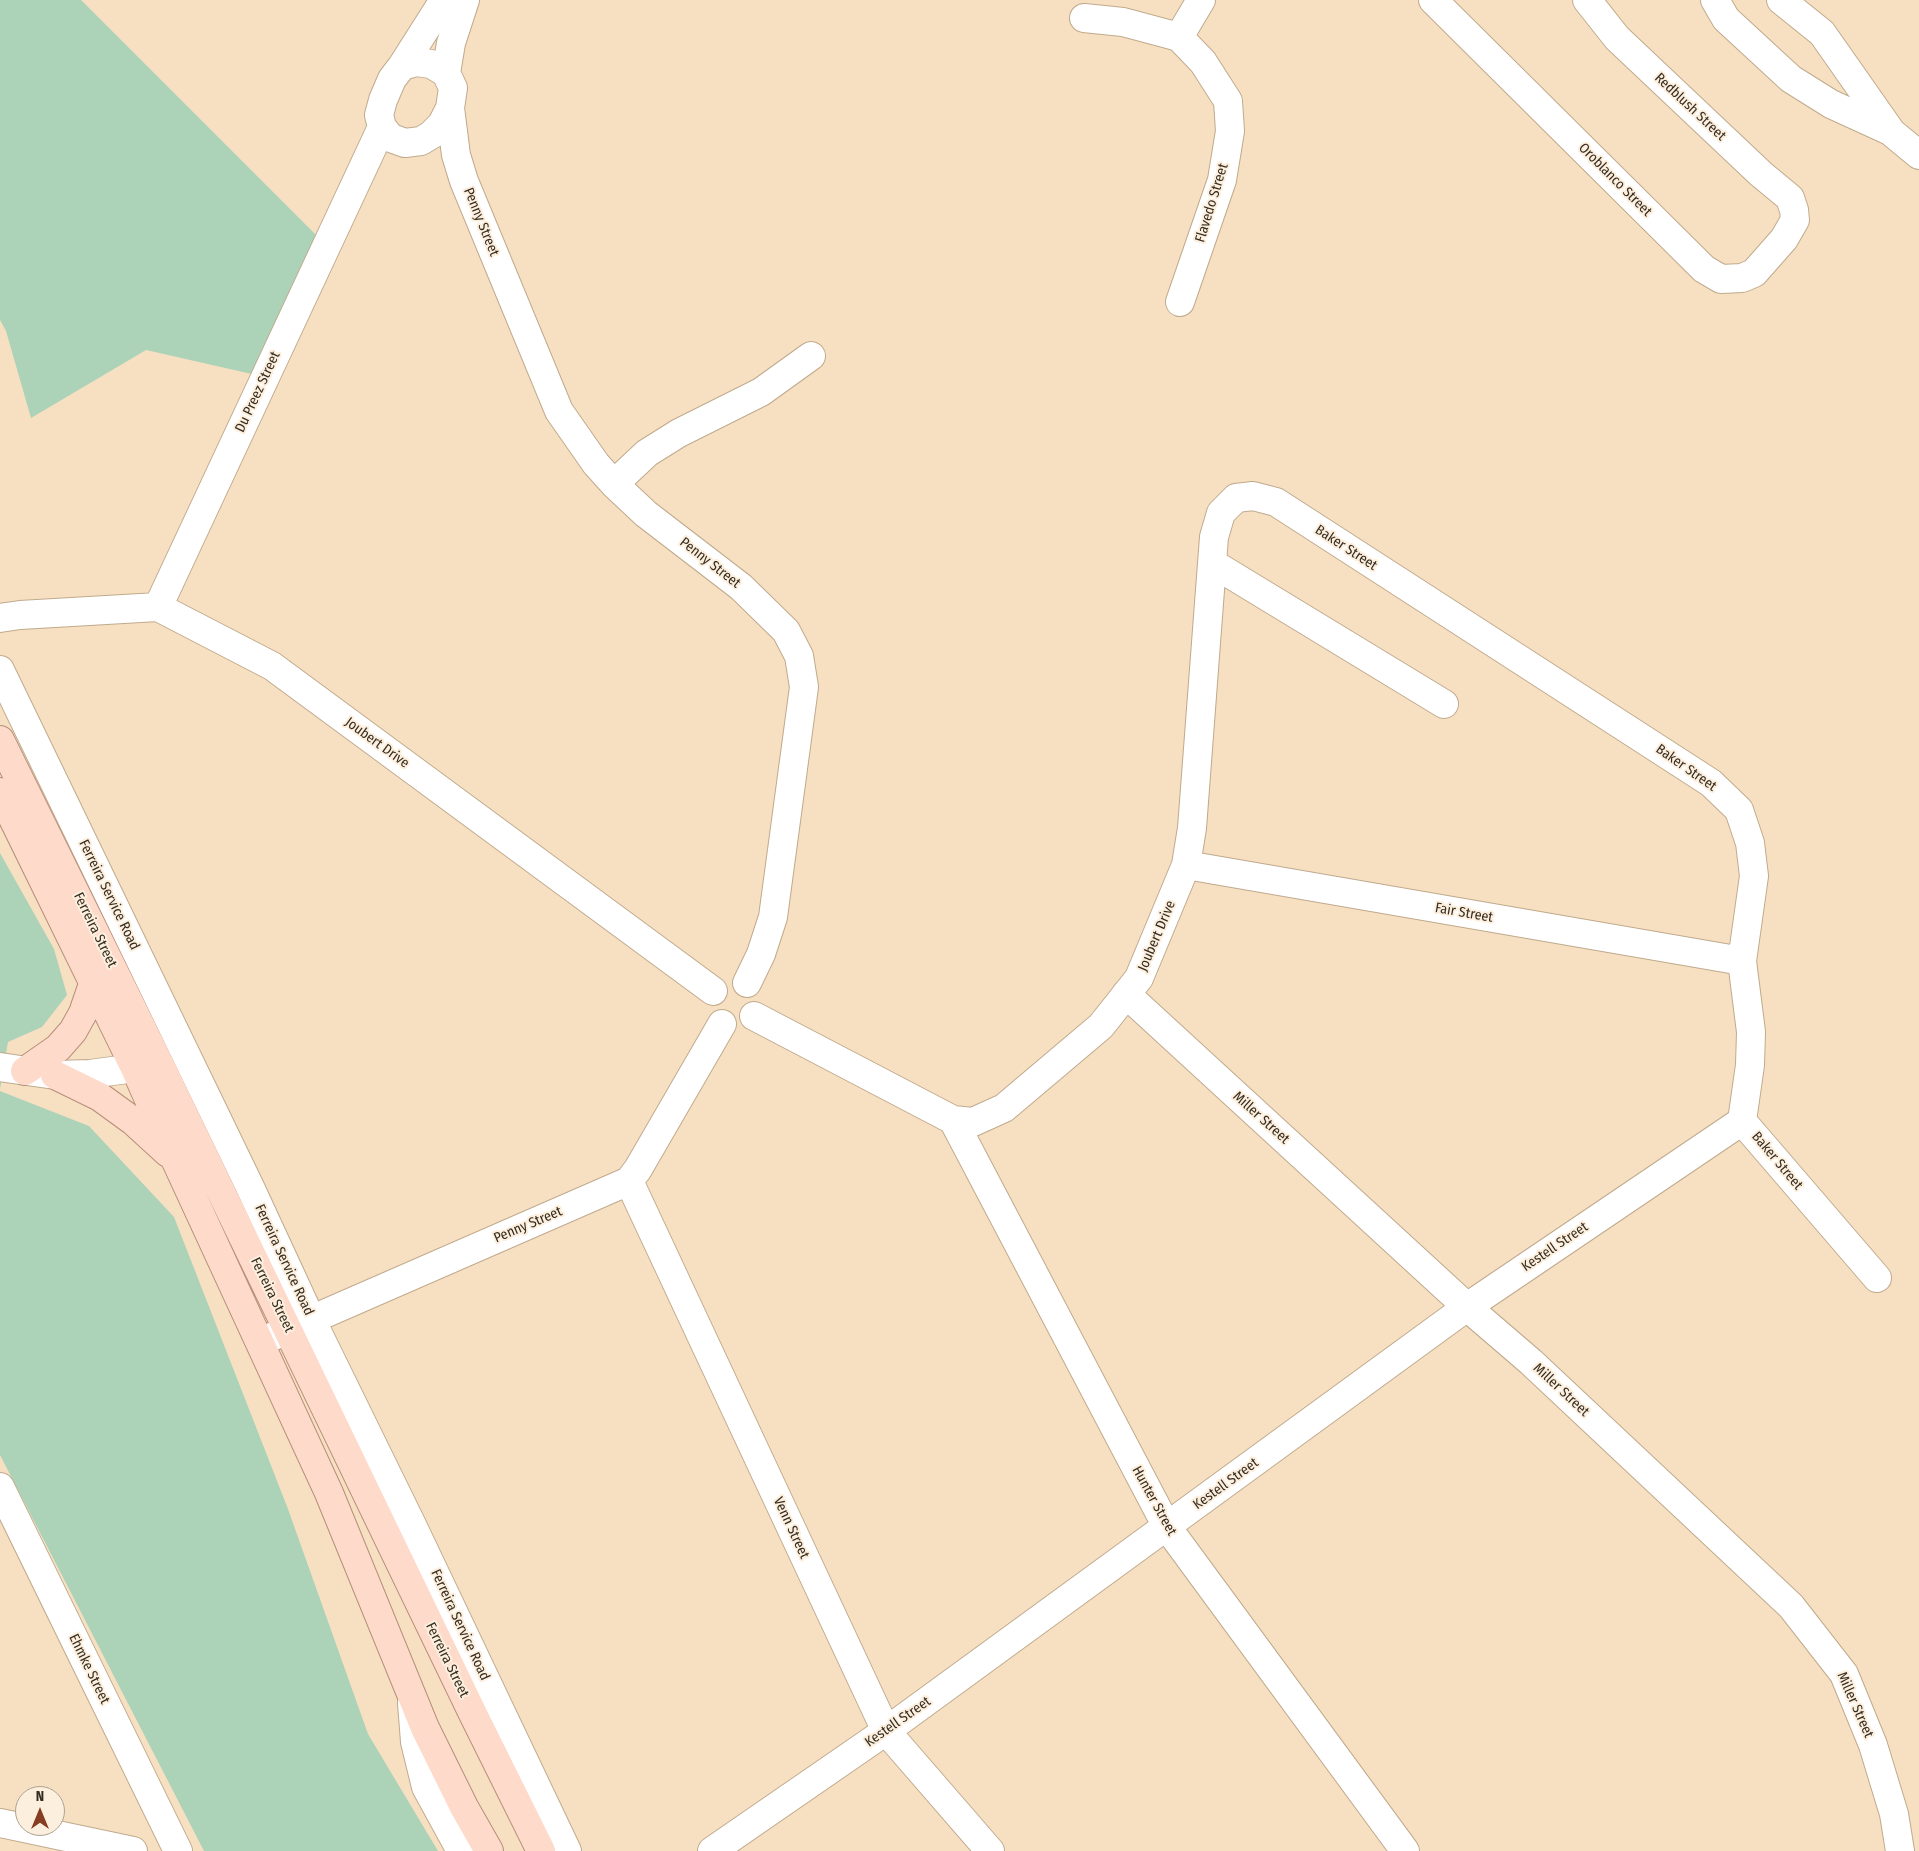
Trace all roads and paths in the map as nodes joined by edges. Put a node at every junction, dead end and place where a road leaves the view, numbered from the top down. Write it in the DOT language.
graph roads {
  1 [pos="444,0"];
  2 [pos="465,0"];
  3 [pos="1201,0"];
  4 [pos="1433,0"];
  5 [pos="1587,0"];
  6 [pos="1715,0"];
  7 [pos="1782,0"];
  8 [pos="1084,18"];
  9 [pos="1179,37"];
  10 [pos="402,66"];
  11 [pos="446,73"];
  12 [pos="450,108"];
  13 [pos="382,127"];
  14 [pos="1890,131"];
  15 [pos="413,142"];
  16 [pos="1919,155"];
  17 [pos="357,178"];
  18 [pos="464,180"];
  19 [pos="1794,210"];
  20 [pos="1180,302"];
  21 [pos="811,356"];
  22 [pos="614,484"];
  23 [pos="1236,498"];
  24 [pos="1212,563"];
  25 [pos="158,607"];
  26 [pos="0,618"];
  27 [pos="0,670"];
  28 [pos="1444,704"];
  29 [pos="0,740"];
  30 [pos="0,792"];
  31 [pos="1186,865"];
  32 [pos="1742,961"];
  33 [pos="747,983"];
  34 [pos="93,984"];
  35 [pos="713,991"];
  36 [pos="1126,994"];
  37 [pos="754,1016"];
  38 [pos="722,1024"];
  39 [pos="147,1065"];
  40 [pos="13,1069"];
  41 [pos="55,1075"];
  42 [pos="953,1120"];
  43 [pos="1742,1120"];
  44 [pos="175,1159"];
  45 [pos="629,1182"];
  46 [pos="1877,1278"];
  47 [pos="1467,1307"];
  48 [pos="300,1324"];
  49 [pos="260,1342"];
  50 [pos="0,1487"];
  51 [pos="1167,1528"];
  52 [pos="412,1695"];
  53 [pos="886,1731"];
  54 [pos="0,1823"];
  55 [pos="133,1851"];
  56 [pos="178,1851"];
  57 [pos="461,1851"];
  58 [pos="489,1851"];
  59 [pos="541,1851"];
  60 [pos="567,1851"];
  61 [pos="712,1851"];
  62 [pos="990,1851"];
  63 [pos="1404,1851"];
  64 [pos="1900,1851"];
  1 -- 10 [label="street"];
  2 -- 11 [label="street"];
  3 -- 9 [label="street"];
  4 -- 19 [label="street, Oroblanco Street"];
  5 -- 19 [label="street, Redblush Street"];
  6 -- 14 [label="street"];
  7 -- 14 [label="street"];
  8 -- 9 [label="street"];
  9 -- 20 [label="street, Flavedo Street"];
  10 -- 11 [label="street"];
  10 -- 13 [label="street"];
  11 -- 12 [label="street"];
  12 -- 15 [label="street"];
  12 -- 18 [label="street, Penny Street"];
  13 -- 15 [label="street"];
  13 -- 17 [label="street, Du Preez Street"];
  14 -- 16 [label="street"];
  15 -- 17 [label="street, Du Preez Street"];
  15 -- 18 [label="street, Penny Street"];
  17 -- 25 [label="street, Du Preez Street"];
  18 -- 22 [label="street, Penny Street"];
  21 -- 22 [label="street"];
  22 -- 33 [label="street, Penny Street"];
  23 -- 24 [label="street, Joubert Drive"];
  23 -- 32 [label="street, Baker Street"];
  24 -- 28 [label="street"];
  24 -- 31 [label="street, Joubert Drive"];
  25 -- 26 [label="street"];
  25 -- 35 [label="street, Joubert Drive"];
  27 -- 48 [label="street, Ferreira Service Road"];
  29 -- 39 [label="main road, Ferreira Street"];
  30 -- 34 [label="main road, Ferreira Street"];
  31 -- 32 [label="street, Fair Street"];
  31 -- 36 [label="street, Joubert Drive"];
  32 -- 43 [label="street, Baker Street"];
  33 -- 35 [label="street"];
  33 -- 37 [label="street"];
  34 -- 39 [label="main road, Ferreira Street"];
  34 -- 40 [label="main road"];
  35 -- 38 [label="street"];
  36 -- 42 [label="street, Joubert Drive"];
  36 -- 47 [label="street, Miller Street"];
  37 -- 38 [label="street"];
  37 -- 42 [label="street, Joubert Drive"];
  38 -- 45 [label="street"];
  39 -- 41 [label="street"];
  39 -- 44 [label="main road, Ferreira Street"];
  39 -- 48 [label="main road, Ferreira Street"];
  40 -- 41 [label="street"];
  41 -- 44 [label="main road"];
  42 -- 51 [label="street, Hunter Street"];
  43 -- 46 [label="street, Baker Street"];
  43 -- 47 [label="street, Kestell Street"];
  44 -- 49 [label="main road, Ferreira Street"];
  45 -- 48 [label="street, Penny Street"];
  45 -- 53 [label="street, Venn Street"];
  47 -- 51 [label="street, Kestell Street"];
  47 -- 64 [label="street, Miller Street"];
  48 -- 49 [label="street, Penny Street"];
  48 -- 59 [label="main road, Ferreira Street"];
  48 -- 60 [label="street, Ferreira Service Road"];
  49 -- 52 [label="main road, Ferreira Street"];
  50 -- 56 [label="street, Ehmke Street"];
  51 -- 53 [label="street, Kestell Street"];
  51 -- 63 [label="street, Hunter Street"];
  52 -- 57 [label="street"];
  52 -- 58 [label="main road, Ferreira Street"];
  53 -- 61 [label="street, Kestell Street"];
  53 -- 62 [label="street, Venn Street"];
  54 -- 55 [label="street"];
}
